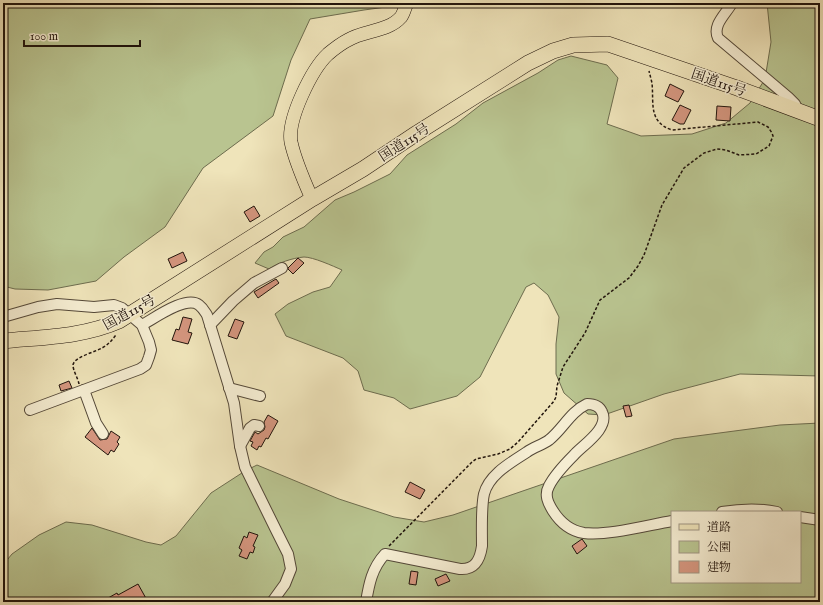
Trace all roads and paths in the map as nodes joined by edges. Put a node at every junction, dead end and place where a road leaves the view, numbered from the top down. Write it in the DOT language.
graph roads {
  1 [pos="407,3"];
  2 [pos="732,3"];
  3 [pos="646,57"];
  4 [pos="798,111"];
  5 [pos="820,119"];
  6 [pos="312,199"];
  7 [pos="282,268"];
  8 [pos="3,317"];
  9 [pos="124,318"];
  10 [pos="210,324"];
  11 [pos="142,325"];
  12 [pos="3,341"];
  13 [pos="229,388"];
  14 [pos="83,390"];
  15 [pos="260,396"];
  16 [pos="30,410"];
  17 [pos="258,426"];
  18 [pos="103,434"];
  19 [pos="240,446"];
  20 [pos="729,511"];
  21 [pos="766,511"];
  22 [pos="801,517"];
  23 [pos="820,520"];
  24 [pos="671,521"];
  25 [pos="385,554"];
  26 [pos="272,602"];
  27 [pos="366,602"];
  1 -- 6 [label="main road"];
  2 -- 4 [label="street"];
  3 -- 4 [label="highway, 国道115号"];
  3 -- 6 [label="highway, 国道115号"];
  3 -- 25 [label="path"];
  4 -- 5 [label="highway, 国道115号"];
  6 -- 9 [label="highway, 国道115号"];
  7 -- 10 [label="street"];
  8 -- 9 [label="street"];
  9 -- 11 [label="street"];
  9 -- 12 [label="highway, 国道115号"];
  9 -- 14 [label="path"];
  10 -- 11 [label="street"];
  10 -- 13 [label="street"];
  11 -- 14 [label="street"];
  13 -- 15 [label="street"];
  13 -- 19 [label="street"];
  14 -- 16 [label="street"];
  14 -- 18 [label="street"];
  17 -- 19 [label="street"];
  19 -- 26 [label="street"];
  20 -- 21 [label="street"];
  22 -- 23 [label="street"];
  24 -- 25 [label="street"];
  25 -- 27 [label="street"];
}
